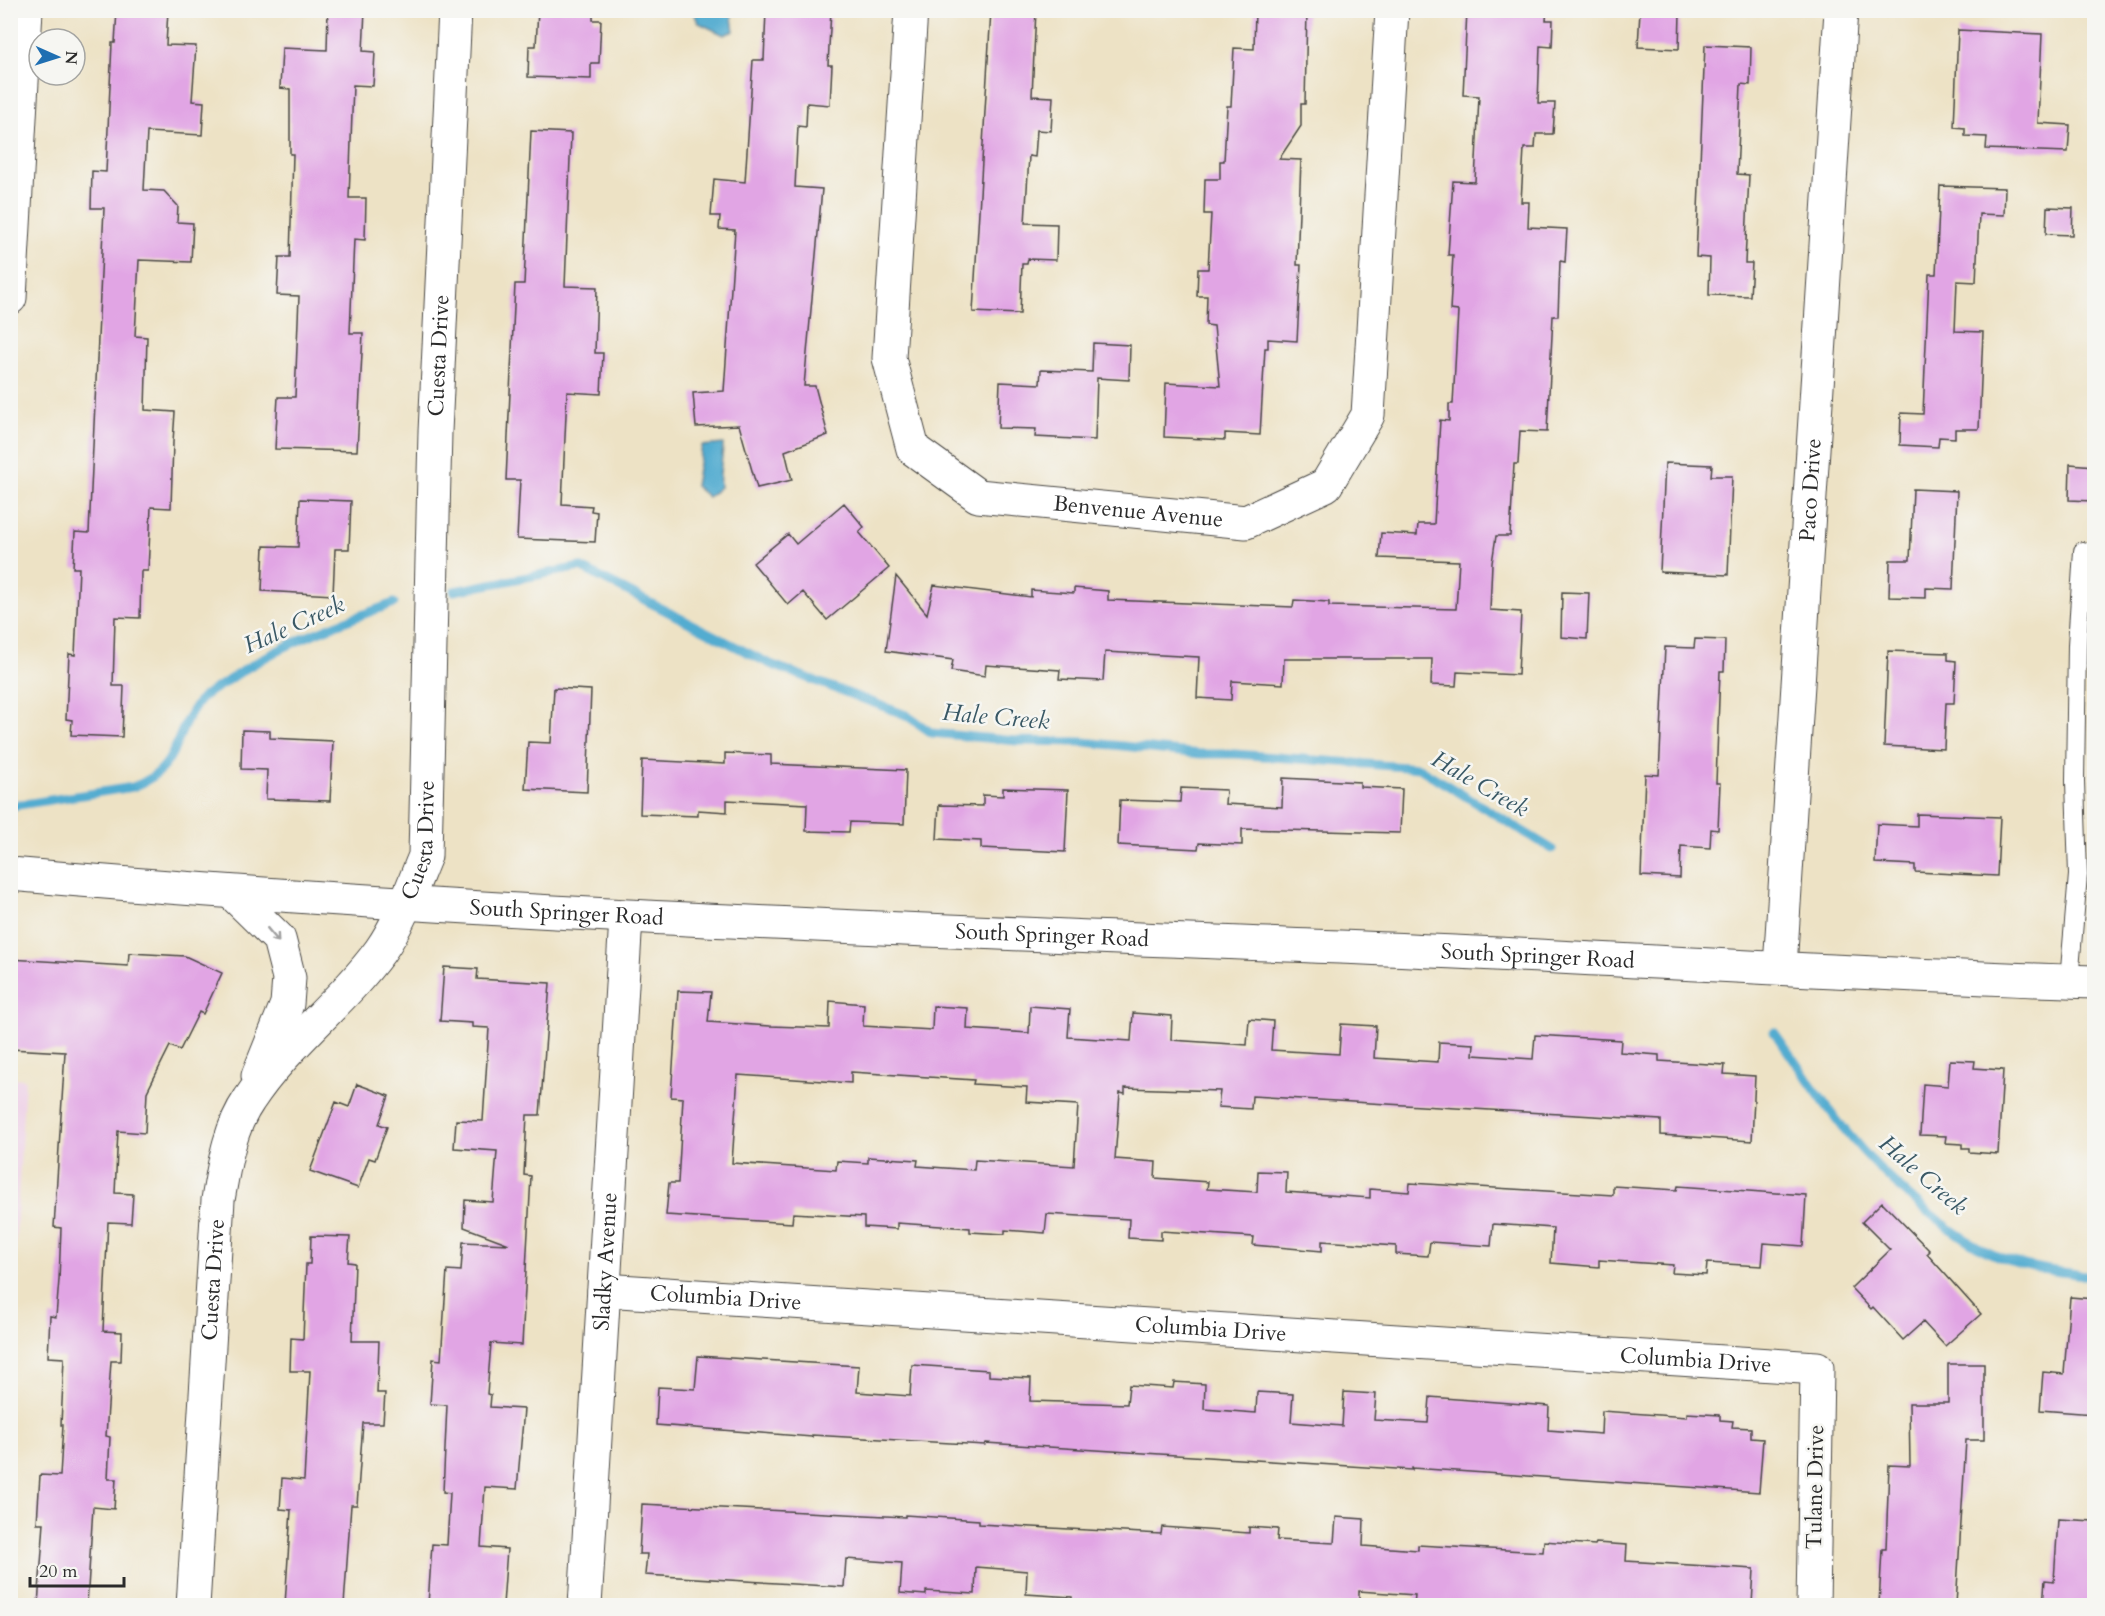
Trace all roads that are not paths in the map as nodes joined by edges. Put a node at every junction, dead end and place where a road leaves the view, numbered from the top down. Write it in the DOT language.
graph roads {
  1 [pos="26,10"];
  2 [pos="455,10"];
  3 [pos="911,10"];
  4 [pos="1392,10"];
  5 [pos="1841,10"];
  6 [pos="10,298"];
  7 [pos="2083,551"];
  8 [pos="10,874"];
  9 [pos="233,894"];
  10 [pos="405,905"];
  11 [pos="626,918"];
  12 [pos="1780,968"];
  13 [pos="2082,982"];
  14 [pos="248,1101"];
  15 [pos="604,1290"];
  16 [pos="1817,1368"];
  17 [pos="193,1605"];
  18 [pos="585,1605"];
  19 [pos="1813,1605"];
  1 -- 6 [label="street"];
  2 -- 10 [label="street, Cuesta Drive"];
  3 -- 4 [label="street, Benvenue Avenue"];
  5 -- 12 [label="street, Paco Drive"];
  7 -- 13 [label="lane"];
  8 -- 9 [label="street, South Springer Road"];
  9 -- 10 [label="street, South Springer Road"];
  9 -- 14 [label="street, one-way"];
  10 -- 11 [label="street, South Springer Road"];
  10 -- 14 [label="street, Cuesta Drive"];
  11 -- 12 [label="street, South Springer Road"];
  11 -- 15 [label="street, Sladky Avenue"];
  12 -- 13 [label="street, South Springer Road"];
  14 -- 17 [label="street, Cuesta Drive"];
  15 -- 16 [label="street, Columbia Drive"];
  15 -- 18 [label="street, Sladky Avenue"];
  16 -- 19 [label="street, Tulane Drive"];
}
